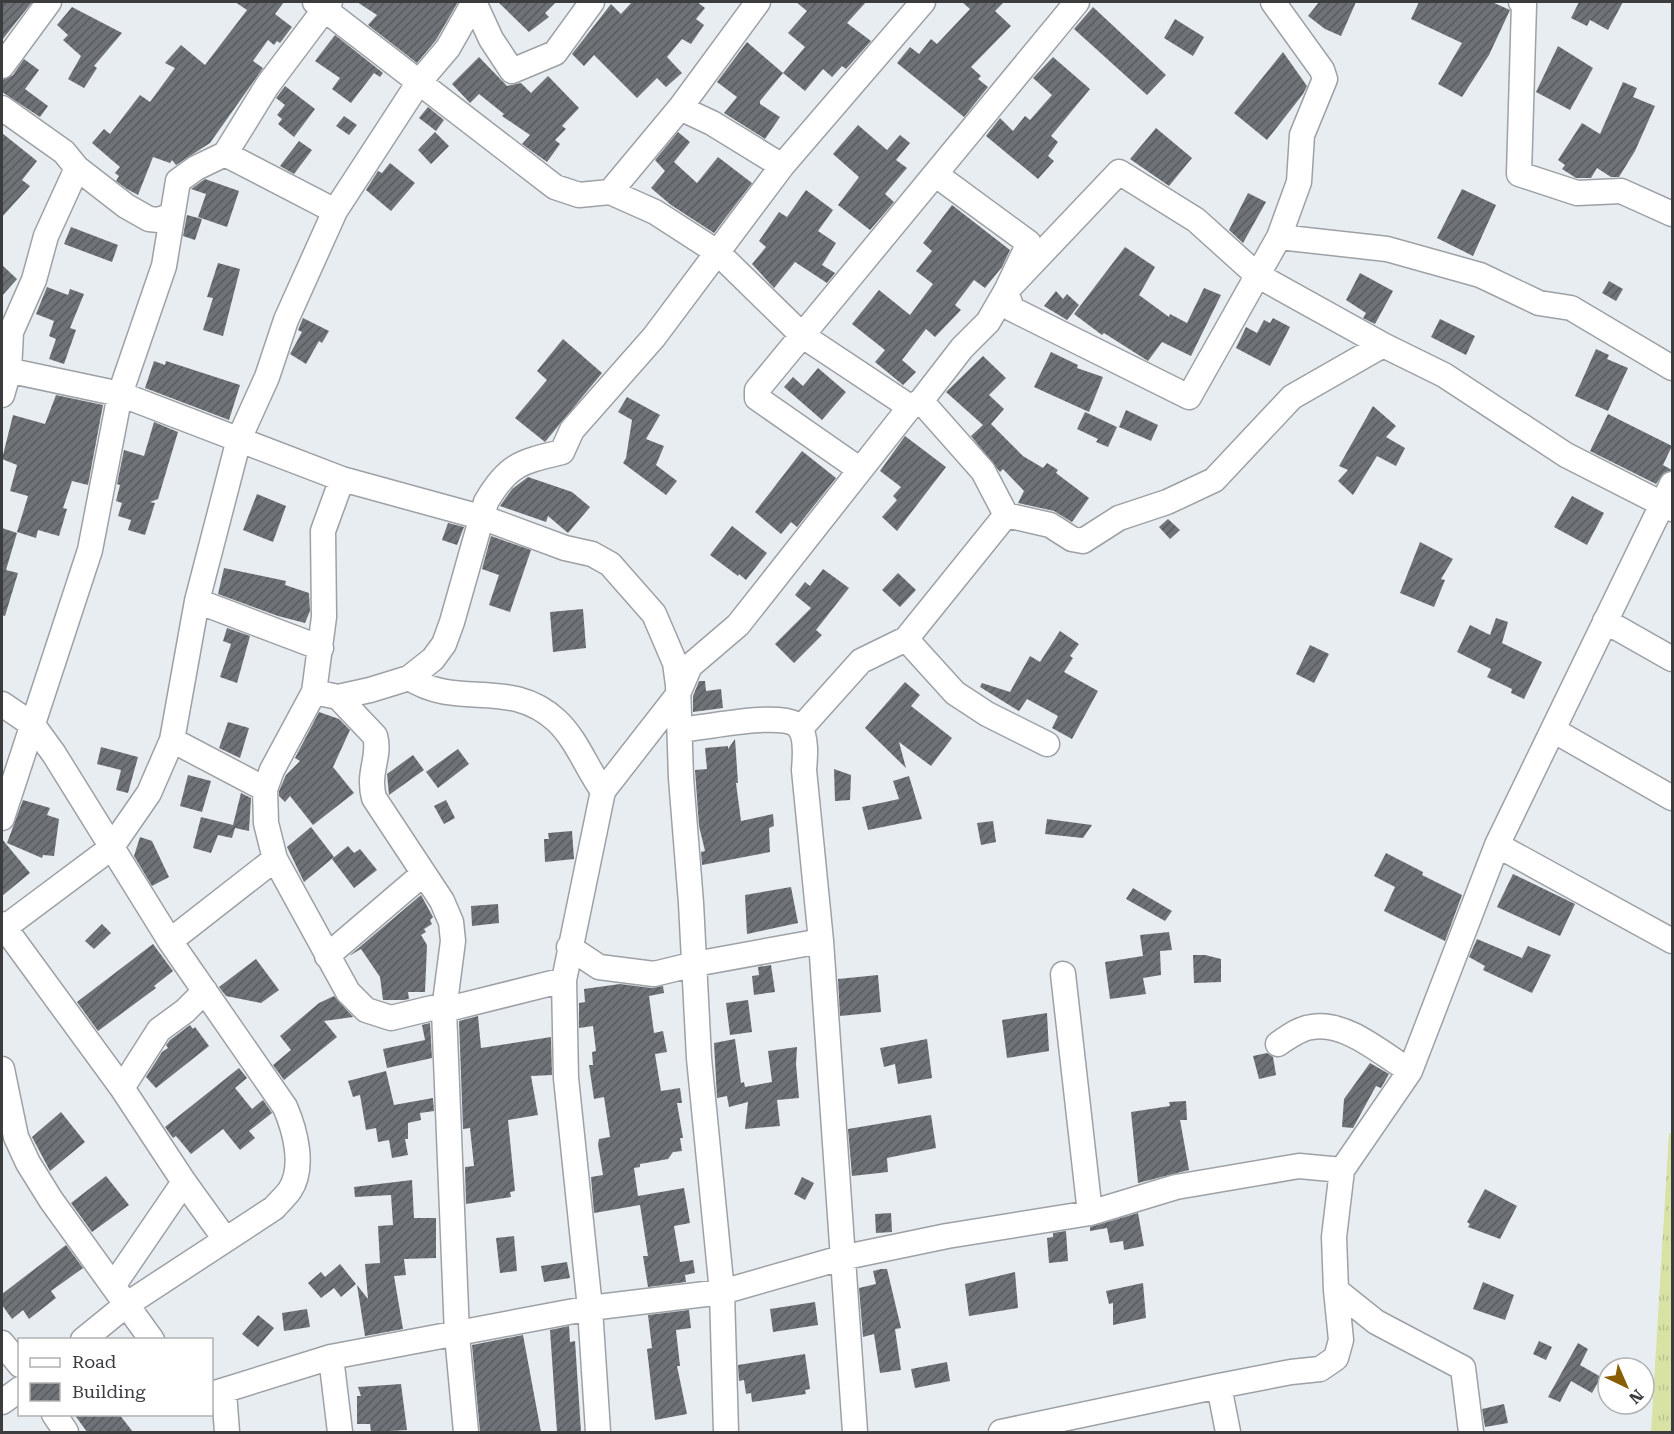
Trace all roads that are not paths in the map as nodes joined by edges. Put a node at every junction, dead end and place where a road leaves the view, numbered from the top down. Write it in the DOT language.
graph roads {
  1 [pos="49,2"];
  2 [pos="592,2"];
  3 [pos="758,2"];
  4 [pos="923,2"];
  5 [pos="1274,2"];
  6 [pos="1521,2"];
  7 [pos="323,4"];
  8 [pos="1064,6"];
  9 [pos="2,66"];
  10 [pos="419,82"];
  11 [pos="2,108"];
  12 [pos="680,108"];
  13 [pos="225,154"];
  14 [pos="782,166"];
  15 [pos="77,168"];
  16 [pos="935,174"];
  17 [pos="609,192"];
  18 [pos="334,211"];
  19 [pos="1672,214"];
  20 [pos="171,215"];
  21 [pos="1279,237"];
  22 [pos="717,252"];
  23 [pos="1257,275"];
  24 [pos="1006,291"];
  25 [pos="803,336"];
  26 [pos="1383,345"];
  27 [pos="1672,368"];
  28 [pos="5,370"];
  29 [pos="120,394"];
  30 [pos="2,395"];
  31 [pos="915,404"];
  32 [pos="239,440"];
  33 [pos="859,469"];
  34 [pos="342,479"];
  35 [pos="1670,499"];
  36 [pos="1006,515"];
  37 [pos="484,518"];
  38 [pos="197,601"];
  39 [pos="1605,621"];
  40 [pos="906,639"];
  41 [pos="321,648"];
  42 [pos="1672,659"];
  43 [pos="409,678"];
  44 [pos="314,692"];
  45 [pos="677,696"];
  46 [pos="338,697"];
  47 [pos="2,704"];
  48 [pos="33,725"];
  49 [pos="800,729"];
  50 [pos="681,730"];
  51 [pos="1553,730"];
  52 [pos="172,740"];
  53 [pos="1047,744"];
  54 [pos="265,789"];
  55 [pos="603,791"];
  56 [pos="1672,798"];
  57 [pos="2,818"];
  58 [pos="1497,845"];
  59 [pos="111,848"];
  60 [pos="274,859"];
  61 [pos="423,874"];
  62 [pos="3,926"];
  63 [pos="170,941"];
  64 [pos="821,941"];
  65 [pos="1672,941"];
  66 [pos="569,946"];
  67 [pos="327,956"];
  68 [pos="695,964"];
  69 [pos="1063,974"];
  70 [pos="564,980"];
  71 [pos="205,991"];
  72 [pos="444,1010"];
  73 [pos="1278,1044"];
  74 [pos="2,1069"];
  75 [pos="1410,1071"];
  76 [pos="122,1088"];
  77 [pos="9,1137"];
  78 [pos="1342,1170"];
  79 [pos="184,1182"];
  80 [pos="1090,1213"];
  81 [pos="225,1239"];
  82 [pos="841,1258"];
  83 [pos="1336,1290"];
  84 [pos="722,1292"];
  85 [pos="120,1295"];
  86 [pos="590,1308"];
  87 [pos="457,1335"];
  88 [pos="85,1338"];
  89 [pos="151,1338"];
  90 [pos="2,1343"];
  91 [pos="331,1357"];
  92 [pos="18,1363"];
  93 [pos="1219,1386"];
  94 [pos="18,1390"];
  95 [pos="218,1393"];
  96 [pos="2,1402"];
  97 [pos="55,1416"];
  98 [pos="66,1432"];
  99 [pos="227,1432"];
  100 [pos="340,1432"];
  101 [pos="466,1432"];
  102 [pos="598,1432"];
  103 [pos="726,1432"];
  104 [pos="855,1432"];
  105 [pos="1001,1432"];
  106 [pos="1228,1432"];
  107 [pos="1471,1432"];
  1 -- 9 [label="street"];
  2 -- 10 [label="street"];
  3 -- 12 [label="street"];
  4 -- 14 [label="street"];
  5 -- 21 [label="street"];
  6 -- 19 [label="street"];
  7 -- 10 [label="street"];
  7 -- 13 [label="street"];
  8 -- 16 [label="street"];
  10 -- 17 [label="street"];
  10 -- 18 [label="street"];
  11 -- 15 [label="street"];
  12 -- 14 [label="street"];
  12 -- 17 [label="street"];
  13 -- 18 [label="street"];
  13 -- 20 [label="street"];
  14 -- 22 [label="street"];
  15 -- 20 [label="street"];
  15 -- 28 [label="street"];
  16 -- 24 [label="street"];
  16 -- 25 [label="street"];
  17 -- 22 [label="street"];
  18 -- 32 [label="street"];
  20 -- 29 [label="street"];
  21 -- 23 [label="street"];
  21 -- 27 [label="street"];
  22 -- 25 [label="street"];
  22 -- 37 [label="street"];
  23 -- 24 [label="street"];
  23 -- 24 [label="street"];
  23 -- 26 [label="street"];
  24 -- 31 [label="street"];
  25 -- 31 [label="street"];
  25 -- 33 [label="street"];
  26 -- 35 [label="street"];
  26 -- 36 [label="street"];
  28 -- 29 [label="street"];
  28 -- 30 [label="street"];
  29 -- 32 [label="street"];
  29 -- 48 [label="street"];
  31 -- 33 [label="street"];
  31 -- 36 [label="street"];
  32 -- 34 [label="street"];
  32 -- 38 [label="street"];
  33 -- 45 [label="street"];
  34 -- 37 [label="street"];
  34 -- 41 [label="street"];
  35 -- 39 [label="street"];
  36 -- 40 [label="street"];
  37 -- 43 [label="street"];
  37 -- 45 [label="street"];
  38 -- 41 [label="street"];
  38 -- 52 [label="street"];
  39 -- 42 [label="street"];
  39 -- 51 [label="street"];
  40 -- 49 [label="street"];
  40 -- 53 [label="street"];
  41 -- 44 [label="street"];
  43 -- 46 [label="street"];
  43 -- 55 [label="street"];
  44 -- 46 [label="street"];
  44 -- 54 [label="street"];
  45 -- 50 [label="street"];
  45 -- 55 [label="street"];
  46 -- 61 [label="street"];
  47 -- 48 [label="street"];
  48 -- 57 [label="street"];
  48 -- 59 [label="street"];
  49 -- 50 [label="street"];
  49 -- 64 [label="street"];
  50 -- 68 [label="street"];
  51 -- 56 [label="street"];
  51 -- 58 [label="street"];
  52 -- 54 [label="street"];
  52 -- 59 [label="street"];
  54 -- 60 [label="street"];
  55 -- 66 [label="street"];
  58 -- 65 [label="street"];
  58 -- 75 [label="street"];
  59 -- 62 [label="street"];
  59 -- 63 [label="street"];
  60 -- 63 [label="street"];
  60 -- 67 [label="street"];
  61 -- 67 [label="street"];
  61 -- 72 [label="street"];
  62 -- 76 [label="street"];
  63 -- 71 [label="street"];
  64 -- 68 [label="street"];
  64 -- 82 [label="street"];
  66 -- 68 [label="street"];
  66 -- 70 [label="street"];
  67 -- 72 [label="street"];
  68 -- 84 [label="street"];
  69 -- 80 [label="street"];
  70 -- 72 [label="street"];
  70 -- 86 [label="street"];
  71 -- 76 [label="street"];
  71 -- 81 [label="street"];
  72 -- 87 [label="street"];
  73 -- 75 [label="street"];
  74 -- 77 [label="street"];
  75 -- 78 [label="street"];
  76 -- 79 [label="street"];
  77 -- 85 [label="street"];
  78 -- 80 [label="street"];
  78 -- 83 [label="street"];
  79 -- 81 [label="street"];
  79 -- 85 [label="street"];
  80 -- 82 [label="street"];
  81 -- 85 [label="street"];
  82 -- 84 [label="street"];
  82 -- 104 [label="street"];
  83 -- 93 [label="street"];
  83 -- 107 [label="street"];
  84 -- 86 [label="street"];
  84 -- 103 [label="street"];
  85 -- 88 [label="street"];
  85 -- 89 [label="street"];
  86 -- 87 [label="street"];
  86 -- 102 [label="street"];
  87 -- 91 [label="street"];
  87 -- 101 [label="street"];
  90 -- 92 [label="street"];
  91 -- 95 [label="street"];
  91 -- 100 [label="street"];
  93 -- 105 [label="street"];
  93 -- 106 [label="street"];
  94 -- 96 [label="street"];
  95 -- 99 [label="street"];
  97 -- 98 [label="street"];
}
